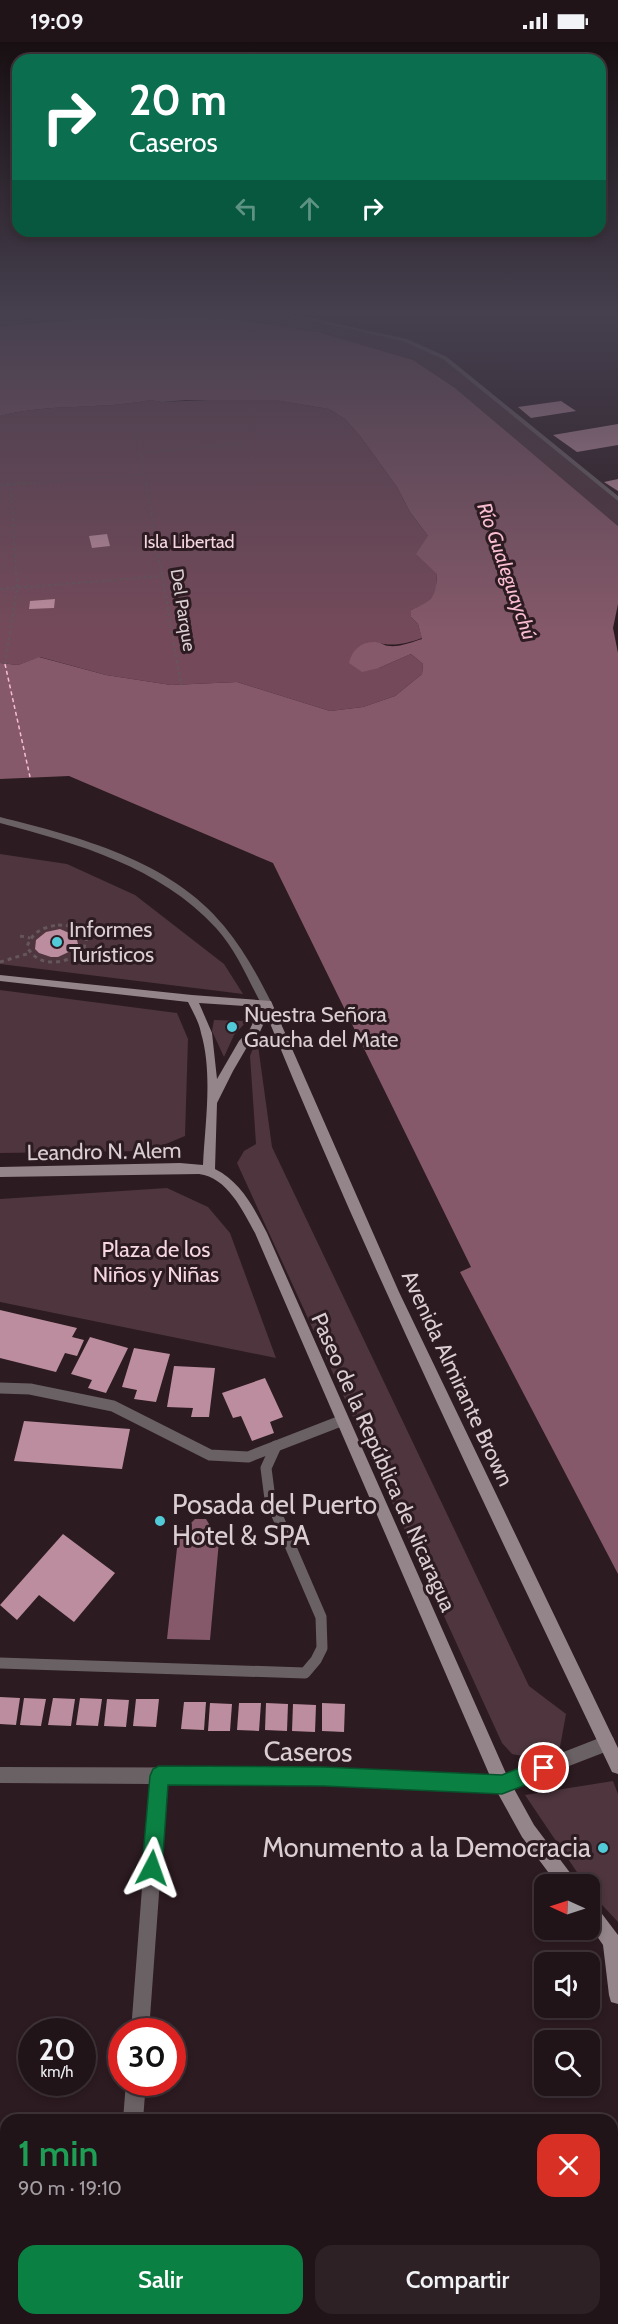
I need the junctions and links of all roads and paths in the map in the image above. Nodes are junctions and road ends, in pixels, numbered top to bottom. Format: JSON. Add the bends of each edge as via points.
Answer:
{"nodes":[{"id":1,"x":518,"y":417,"type":"edge"},
{"id":2,"x":137,"y":434,"type":"dead end"},
{"id":3,"x":244,"y":443,"type":"dead end"},
{"id":4,"x":141,"y":453,"type":"junction"},
{"id":5,"x":145,"y":474,"type":"junction"},
{"id":6,"x":11,"y":484,"type":"junction"},
{"id":7,"x":0,"y":485,"type":"edge"},
{"id":8,"x":618,"y":499,"type":"edge"},
{"id":9,"x":164,"y":576,"type":"junction"},
{"id":10,"x":17,"y":588,"type":"junction"},
{"id":11,"x":0,"y":589,"type":"edge"},
{"id":12,"x":5,"y":664,"type":"dead end"},
{"id":13,"x":182,"y":685,"type":"dead end"},
{"id":14,"x":0,"y":820,"type":"edge"},
{"id":15,"x":72,"y":919,"type":"dead end"},
{"id":16,"x":68,"y":925,"type":"junction"},
{"id":17,"x":20,"y":936,"type":"dead end"},
{"id":18,"x":30,"y":938,"type":"junction"},
{"id":19,"x":85,"y":949,"type":"junction"},
{"id":20,"x":97,"y":951,"type":"dead end"},
{"id":21,"x":30,"y":953,"type":"junction"},
{"id":22,"x":0,"y":962,"type":"edge"},
{"id":23,"x":0,"y":978,"type":"edge"},
{"id":24,"x":192,"y":999,"type":"junction"},
{"id":25,"x":267,"y":1004,"type":"junction"},
{"id":26,"x":211,"y":1105,"type":"junction"},
{"id":27,"x":209,"y":1171,"type":"junction"},
{"id":28,"x":0,"y":1172,"type":"edge"},
{"id":29,"x":0,"y":1388,"type":"edge"},
{"id":30,"x":343,"y":1420,"type":"junction"},
{"id":31,"x":276,"y":1446,"type":"junction"},
{"id":32,"x":0,"y":1663,"type":"edge"},
{"id":33,"x":607,"y":1743,"type":"junction"},
{"id":34,"x":618,"y":1766,"type":"edge"},
{"id":35,"x":0,"y":1775,"type":"edge"},
{"id":36,"x":159,"y":1776,"type":"junction"},
{"id":37,"x":502,"y":1784,"type":"junction"},
{"id":38,"x":560,"y":1874,"type":"edge"},
{"id":39,"x":600,"y":1926,"type":"edge"},
{"id":40,"x":615,"y":1946,"type":"edge"},
{"id":41,"x":618,"y":1995,"type":"edge"},
{"id":42,"x":141,"y":2018,"type":"edge"},
{"id":43,"x":135,"y":2096,"type":"edge"},
{"id":44,"x":133,"y":2114,"type":"edge"}],
"edges":[{"from":1,"to":8,"type":"street"},
{"from":2,"to":4,"type":"path","name":"Del Parque"},
{"from":3,"to":4,"type":"path"},
{"from":4,"to":5,"type":"path","name":"Del Parque"},
{"from":5,"to":6,"type":"path"},
{"from":5,"to":9,"type":"path","name":"Del Parque"},
{"from":6,"to":7,"type":"path"},
{"from":6,"to":10,"type":"path"},
{"from":9,"to":10,"type":"path"},
{"from":9,"to":13,"type":"path","name":"Del Parque"},
{"from":10,"to":11,"type":"path"},
{"from":10,"to":12,"type":"path"},
{"from":14,"to":25,"type":"street","via":[[106,852],[158,875],[188,894],[216,920],[240,952]]},
{"from":15,"to":16,"type":"path"},
{"from":16,"to":18,"type":"path","via":[[48,926]]},
{"from":16,"to":19,"type":"path","via":[[83,932],[87,938]]},
{"from":17,"to":18,"type":"path"},
{"from":18,"to":21,"type":"path"},
{"from":19,"to":20,"type":"path"},
{"from":19,"to":21,"type":"path","via":[[59,963],[41,961]]},
{"from":21,"to":22,"type":"path"},
{"from":23,"to":24,"type":"main road"},
{"from":24,"to":25,"type":"main road"},
{"from":24,"to":26,"type":"main road","via":[[209,1048]]},
{"from":25,"to":26,"type":"main road"},
{"from":25,"to":33,"type":"main road","name":"Avenida Almirante Brown","via":[[379,1263]]},
{"from":26,"to":27,"type":"main road"},
{"from":27,"to":28,"type":"main road","name":"Leandro N. Alem","via":[[180,1168]]},
{"from":27,"to":30,"type":"main road","name":"Paseo de la República de Nicaragua","via":[[226,1182],[244,1203],[261,1233]]},
{"from":29,"to":31,"type":"lane","via":[[30,1389],[113,1407],[210,1455],[248,1457]]},
{"from":30,"to":31,"type":"lane"},
{"from":30,"to":37,"type":"main road","name":"Paseo de la República de Nicaragua"},
{"from":31,"to":32,"type":"lane","via":[[266,1468],[270,1499],[321,1617],[319,1660],[305,1673]]},
{"from":33,"to":34,"type":"main road","name":"Avenida Almirante Brown"},
{"from":33,"to":37,"type":"street","name":"Caseros"},
{"from":35,"to":36,"type":"street","name":"Caseros"},
{"from":36,"to":37,"type":"street","name":"Caseros","via":[[324,1776]]},
{"from":36,"to":42,"type":"street"},
{"from":37,"to":38,"type":"main road","via":[[528,1831]]},
{"from":39,"to":40,"type":"main road"},
{"from":40,"to":41,"type":"main road"},
{"from":43,"to":44,"type":"street"}]}
